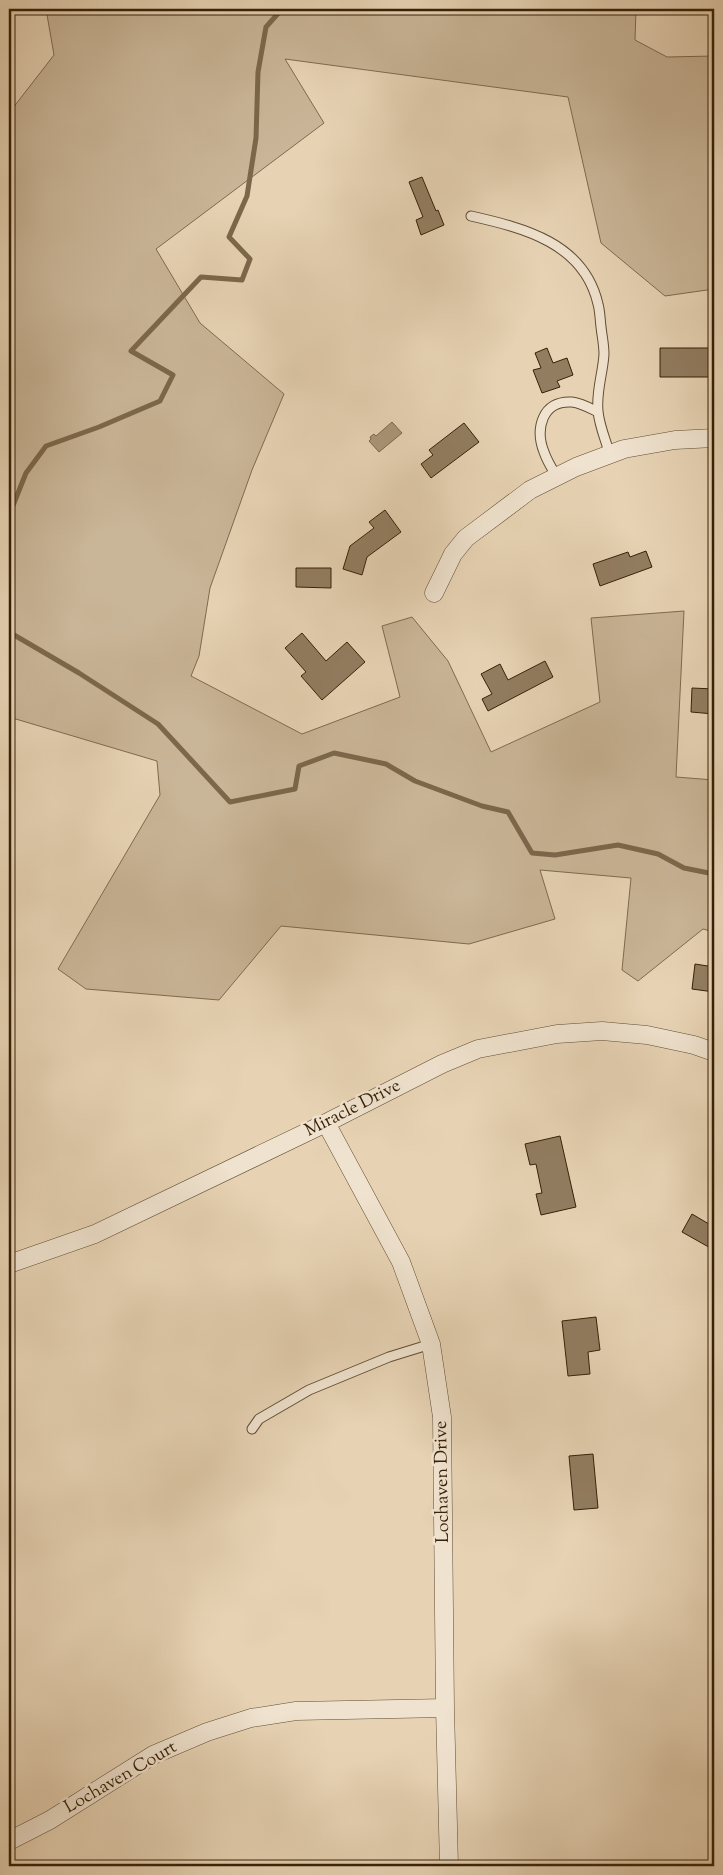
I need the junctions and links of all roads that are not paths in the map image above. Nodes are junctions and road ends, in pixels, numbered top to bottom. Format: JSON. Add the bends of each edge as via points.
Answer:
{"nodes":[{"id":1,"x":471,"y":216,"type":"dead end"},
{"id":2,"x":598,"y":412,"type":"junction"},
{"id":3,"x":714,"y":438,"type":"edge"},
{"id":4,"x":610,"y":455,"type":"junction"},
{"id":5,"x":557,"y":477,"type":"junction"},
{"id":6,"x":434,"y":593,"type":"dead end"},
{"id":7,"x":714,"y":1052,"type":"edge"},
{"id":8,"x":326,"y":1123,"type":"junction"},
{"id":9,"x":9,"y":1264,"type":"edge"},
{"id":10,"x":431,"y":1344,"type":"junction"},
{"id":11,"x":252,"y":1430,"type":"dead end"},
{"id":12,"x":445,"y":1708,"type":"junction"},
{"id":13,"x":9,"y":1841,"type":"edge"},
{"id":14,"x":449,"y":1866,"type":"edge"}],
"edges":[{"from":1,"to":2,"type":"lane","via":[[535,233],[576,262],[590,282],[598,304],[604,354]]},
{"from":2,"to":4,"type":"lane"},
{"from":2,"to":5,"type":"lane","via":[[572,402],[552,406],[546,412],[540,434],[544,452]]},
{"from":3,"to":4,"type":"street","via":[[675,440]]},
{"from":4,"to":5,"type":"street"},
{"from":5,"to":6,"type":"street","via":[[530,490],[466,538],[453,554]]},
{"from":7,"to":8,"type":"street","name":"Miracle Drive","via":[[647,1035],[602,1031],[557,1034],[478,1049]]},
{"from":8,"to":9,"type":"street","name":"Miracle Drive","via":[[95,1234]]},
{"from":8,"to":10,"type":"street","name":"Lochaven Drive","via":[[401,1262]]},
{"from":10,"to":11,"type":"lane","via":[[389,1357],[309,1390],[259,1419]]},
{"from":10,"to":12,"type":"street","name":"Lochaven Drive","via":[[442,1418]]},
{"from":12,"to":13,"type":"street","name":"Lochaven Court","via":[[296,1711],[251,1718],[153,1755],[50,1820]]},
{"from":12,"to":14,"type":"street","name":"Lochaven Drive"}]}
